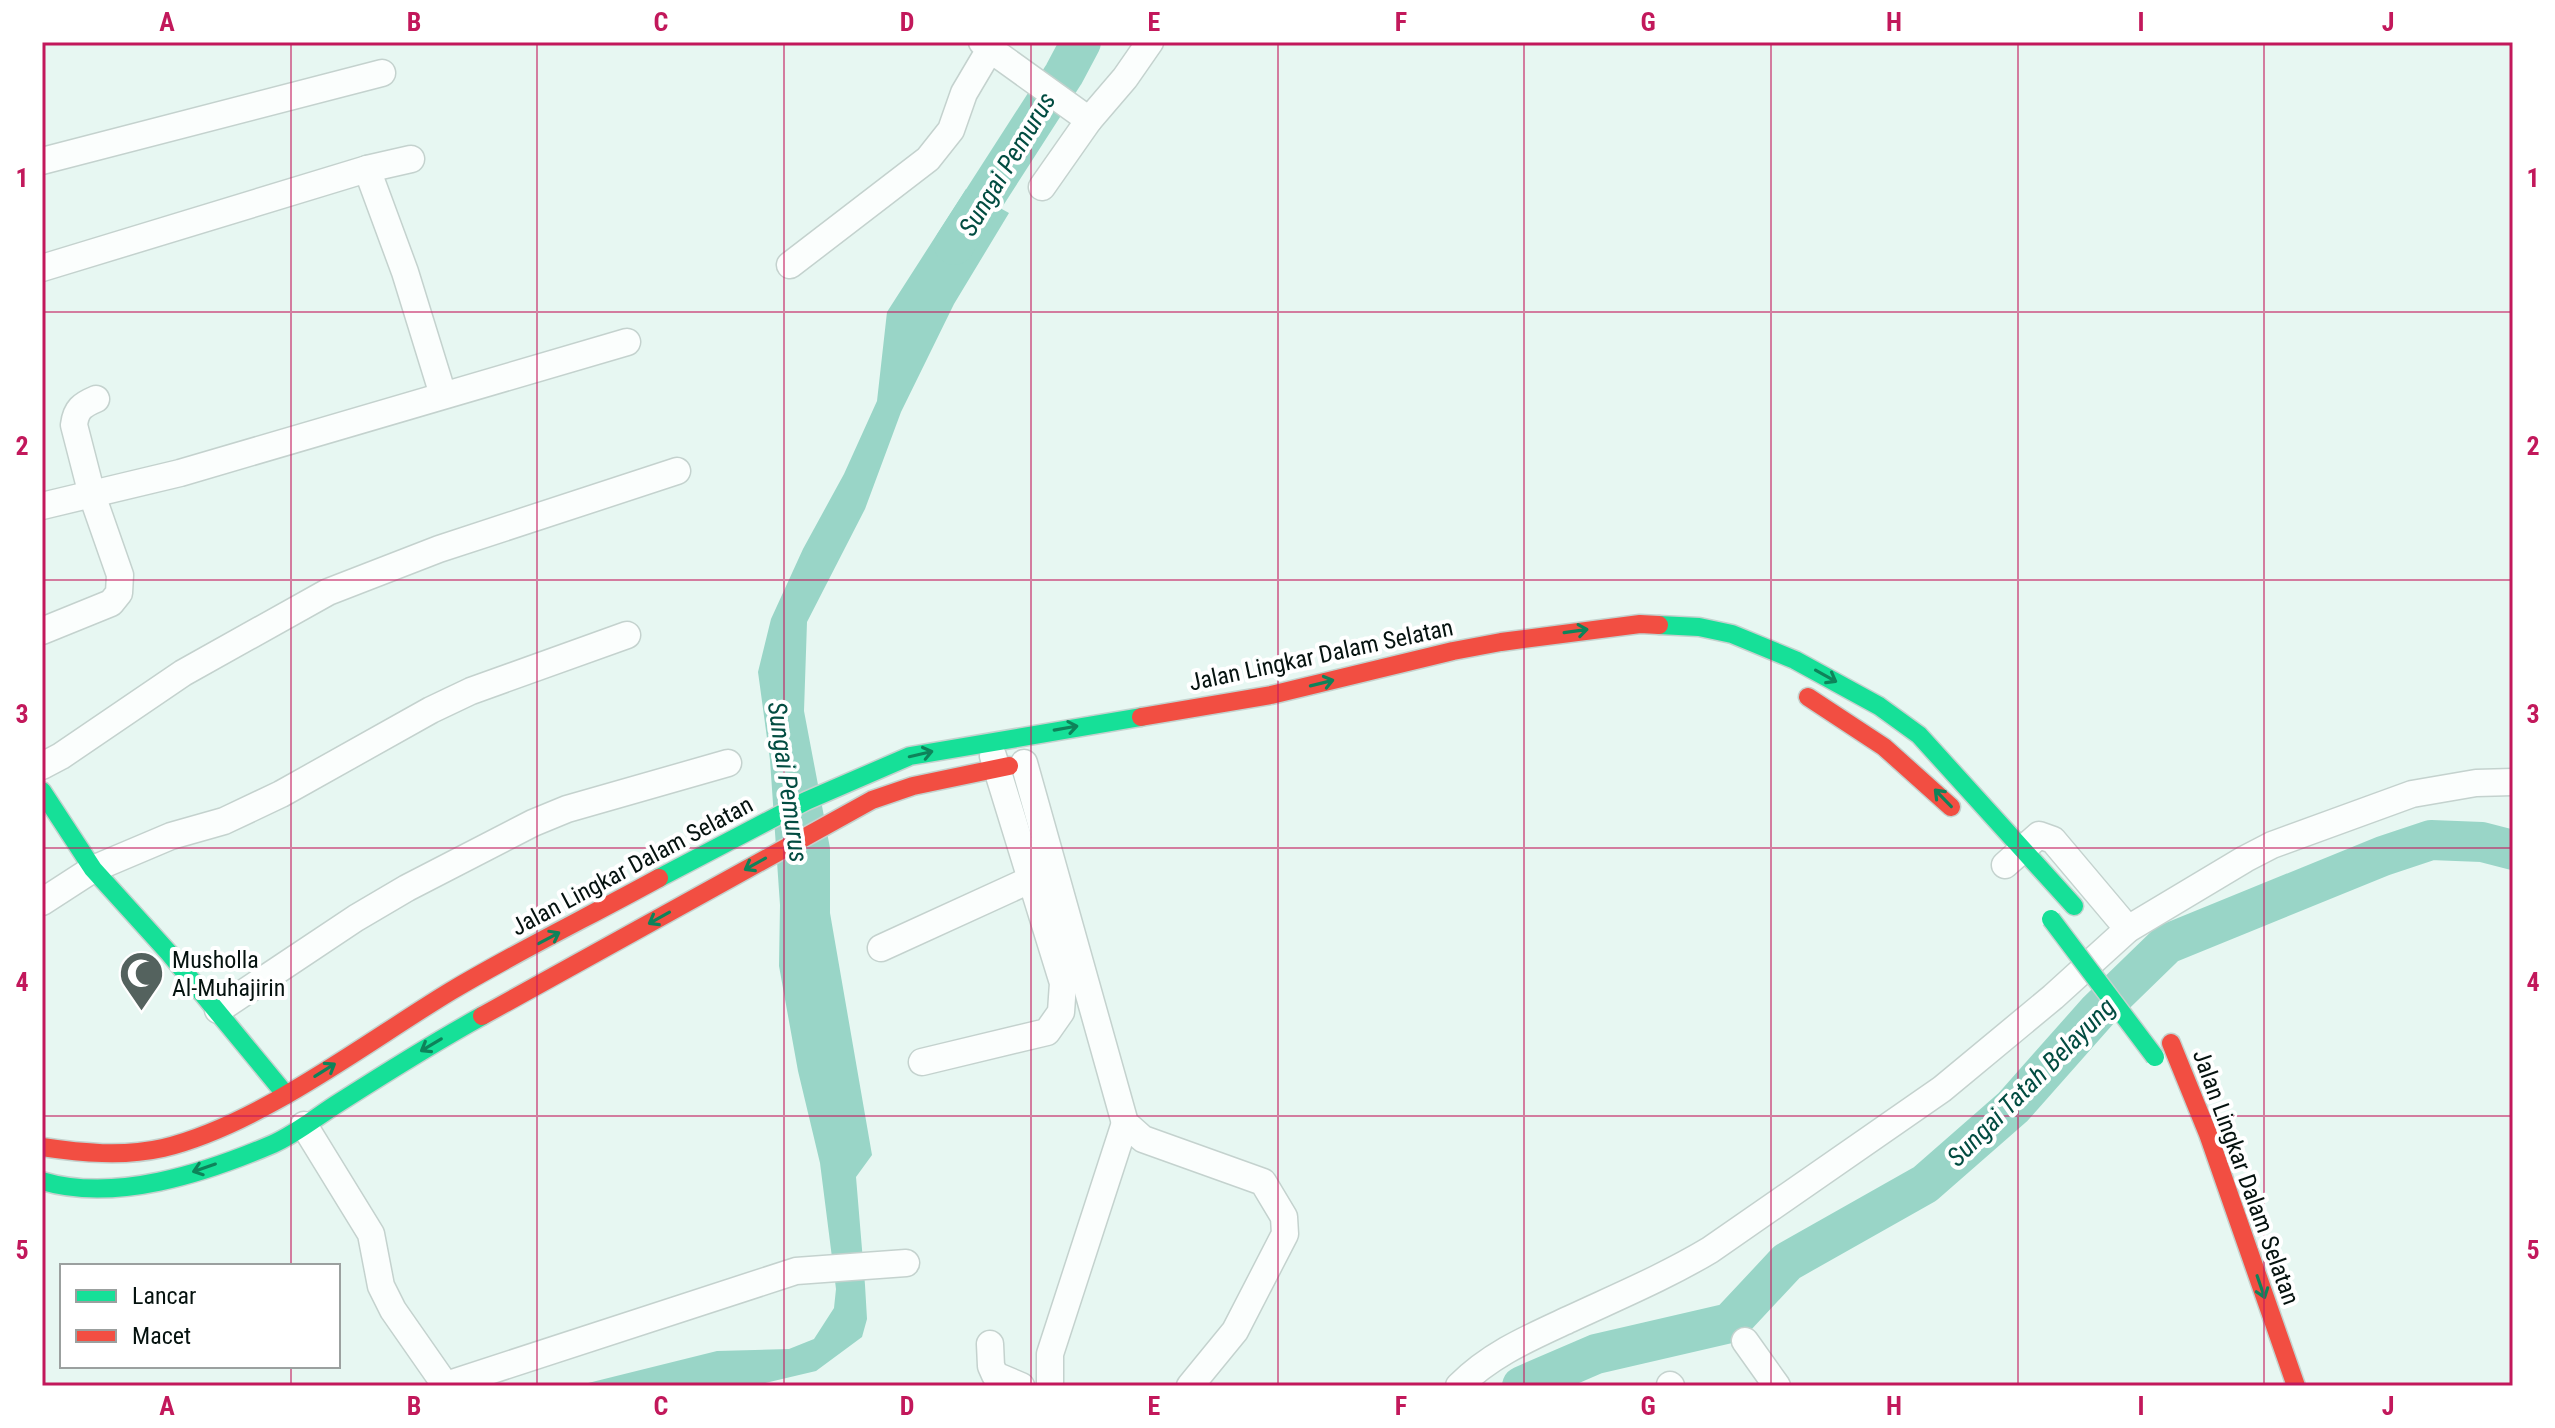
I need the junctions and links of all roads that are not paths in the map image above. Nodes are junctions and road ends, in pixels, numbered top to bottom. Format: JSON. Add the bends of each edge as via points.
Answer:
{"nodes":[{"id":1,"x":1150,"y":42,"type":"edge"},
{"id":2,"x":989,"y":44,"type":"edge"},
{"id":3,"x":382,"y":73,"type":"dead end"},
{"id":4,"x":1081,"y":114,"type":"junction"},
{"id":5,"x":411,"y":159,"type":"dead end"},
{"id":6,"x":42,"y":161,"type":"edge"},
{"id":7,"x":367,"y":169,"type":"junction"},
{"id":8,"x":1042,"y":187,"type":"dead end"},
{"id":9,"x":790,"y":265,"type":"dead end"},
{"id":10,"x":42,"y":268,"type":"edge"},
{"id":11,"x":627,"y":342,"type":"dead end"},
{"id":12,"x":443,"y":395,"type":"junction"},
{"id":13,"x":96,"y":399,"type":"dead end"},
{"id":14,"x":677,"y":471,"type":"dead end"},
{"id":15,"x":92,"y":495,"type":"junction"},
{"id":16,"x":42,"y":506,"type":"edge"},
{"id":17,"x":42,"y":631,"type":"edge"},
{"id":18,"x":627,"y":635,"type":"dead end"},
{"id":19,"x":1796,"y":689,"type":"dead end"},
{"id":20,"x":1888,"y":712,"type":"junction"},
{"id":21,"x":1870,"y":737,"type":"junction"},
{"id":22,"x":989,"y":743,"type":"junction"},
{"id":23,"x":1032,"y":762,"type":"joint"},
{"id":24,"x":728,"y":763,"type":"dead end"},
{"id":25,"x":42,"y":766,"type":"edge"},
{"id":26,"x":996,"y":769,"type":"junction"},
{"id":27,"x":2513,"y":782,"type":"edge"},
{"id":28,"x":42,"y":791,"type":"edge"},
{"id":29,"x":1964,"y":821,"type":"dead end"},
{"id":30,"x":2008,"y":859,"type":"junction"},
{"id":31,"x":93,"y":869,"type":"junction"},
{"id":32,"x":1032,"y":879,"type":"junction"},
{"id":33,"x":42,"y":902,"type":"edge"},
{"id":34,"x":2046,"y":913,"type":"dead end"},
{"id":35,"x":2128,"y":929,"type":"junction"},
{"id":36,"x":881,"y":948,"type":"dead end"},
{"id":37,"x":2118,"y":968,"type":"dead end"},
{"id":38,"x":469,"y":1002,"type":"junction"},
{"id":39,"x":218,"y":1010,"type":"junction"},
{"id":40,"x":2167,"y":1037,"type":"dead end"},
{"id":41,"x":922,"y":1062,"type":"dead end"},
{"id":42,"x":286,"y":1095,"type":"junction"},
{"id":43,"x":2178,"y":1109,"type":"dead end"},
{"id":44,"x":1125,"y":1123,"type":"junction"},
{"id":45,"x":304,"y":1125,"type":"junction"},
{"id":46,"x":42,"y":1147,"type":"edge"},
{"id":47,"x":42,"y":1181,"type":"edge"},
{"id":48,"x":906,"y":1263,"type":"dead end"},
{"id":49,"x":1745,"y":1341,"type":"dead end"},
{"id":50,"x":990,"y":1344,"type":"dead end"},
{"id":51,"x":446,"y":1386,"type":"edge"},
{"id":52,"x":1021,"y":1386,"type":"edge"},
{"id":53,"x":1050,"y":1386,"type":"edge"},
{"id":54,"x":1190,"y":1386,"type":"edge"},
{"id":55,"x":1459,"y":1386,"type":"edge"},
{"id":56,"x":1777,"y":1386,"type":"edge"},
{"id":57,"x":2296,"y":1386,"type":"edge"}],
"edges":[{"from":1,"to":4,"type":"street","via":[[1125,78]]},
{"from":2,"to":4,"type":"street"},
{"from":2,"to":9,"type":"street","via":[[951,130],[928,159]]},
{"from":3,"to":6,"type":"street"},
{"from":4,"to":8,"type":"street"},
{"from":5,"to":7,"type":"street"},
{"from":7,"to":10,"type":"street"},
{"from":7,"to":12,"type":"street"},
{"from":11,"to":12,"type":"street"},
{"from":12,"to":15,"type":"street"},
{"from":13,"to":15,"type":"street","via":[[82,405],[74,425]]},
{"from":14,"to":25,"type":"street","via":[[439,549],[328,592],[183,673]]},
{"from":15,"to":16,"type":"street"},
{"from":15,"to":17,"type":"street","via":[[120,575],[119,593],[111,603]]},
{"from":18,"to":31,"type":"street","via":[[471,691],[224,821],[171,836]]},
{"from":19,"to":21,"type":"main road"},
{"from":20,"to":21,"type":"main road"},
{"from":22,"to":20,"type":"main road","name":"Jalan Lingkar Dalam Selatan","one_way":true,"via":[[1271,695],[1453,651],[1640,624],[1732,634],[1795,660]]},
{"from":20,"to":30,"type":"main road","name":"Jalan Lingkar Dalam Selatan","via":[[1919,735]]},
{"from":29,"to":21,"type":"main road","one_way":true,"via":[[1926,781]]},
{"from":22,"to":26,"type":"street"},
{"from":38,"to":22,"type":"main road","name":"Jalan Lingkar Dalam Selatan","one_way":true,"via":[[713,849],[856,776],[910,756]]},
{"from":23,"to":26,"type":"main road","name":"Jalan Lingkar Dalam Selatan"},
{"from":23,"to":44,"type":"street"},
{"from":24,"to":39,"type":"street","via":[[533,823],[369,911]]},
{"from":26,"to":32,"type":"street"},
{"from":26,"to":38,"type":"main road","name":"Jalan Lingkar Dalam Selatan","one_way":true,"via":[[872,800],[727,880]]},
{"from":27,"to":35,"type":"street","via":[[2412,794],[2272,845]]},
{"from":28,"to":31,"type":"main road"},
{"from":30,"to":35,"type":"street","via":[[2039,835],[2053,840]]},
{"from":30,"to":37,"type":"main road","name":"Jalan Lingkar Dalam Selatan","via":[[2083,918]]},
{"from":31,"to":33,"type":"street"},
{"from":31,"to":39,"type":"main road"},
{"from":32,"to":36,"type":"street"},
{"from":32,"to":41,"type":"street","via":[[1063,983],[1064,1000],[1055,1023],[1047,1032]]},
{"from":34,"to":43,"type":"main road","name":"Jalan Lingkar Dalam Selatan","bridge":true,"via":[[2155,1057]]},
{"from":35,"to":55,"type":"street","via":[[1942,1089],[1710,1250],[1522,1341],[1480,1365]]},
{"from":42,"to":38,"type":"main road","name":"Jalan Lingkar Dalam Selatan","one_way":true},
{"from":38,"to":45,"type":"main road","name":"Jalan Lingkar Dalam Selatan","one_way":true,"via":[[430,1045]]},
{"from":39,"to":42,"type":"main road"},
{"from":40,"to":57,"type":"main road","name":"Jalan Lingkar Dalam Selatan","one_way":true,"via":[[2208,1134]]},
{"from":42,"to":46,"type":"main road","name":"Jalan Lingkar Dalam Selatan","via":[[178,1143],[128,1152],[72,1153]]},
{"from":44,"to":53,"type":"street","via":[[1100,1165],[1050,1354]]},
{"from":44,"to":54,"type":"street","via":[[1143,1139],[1263,1182],[1284,1217],[1285,1234],[1235,1331]]},
{"from":45,"to":47,"type":"main road","name":"Jalan Lingkar Dalam Selatan","one_way":true,"via":[[275,1143],[165,1182],[65,1188]]},
{"from":45,"to":51,"type":"street","via":[[371,1234],[381,1286],[393,1310]]},
{"from":48,"to":51,"type":"street","via":[[796,1271]]},
{"from":49,"to":56,"type":"street"},
{"from":50,"to":52,"type":"street","via":[[995,1375]]}]}
